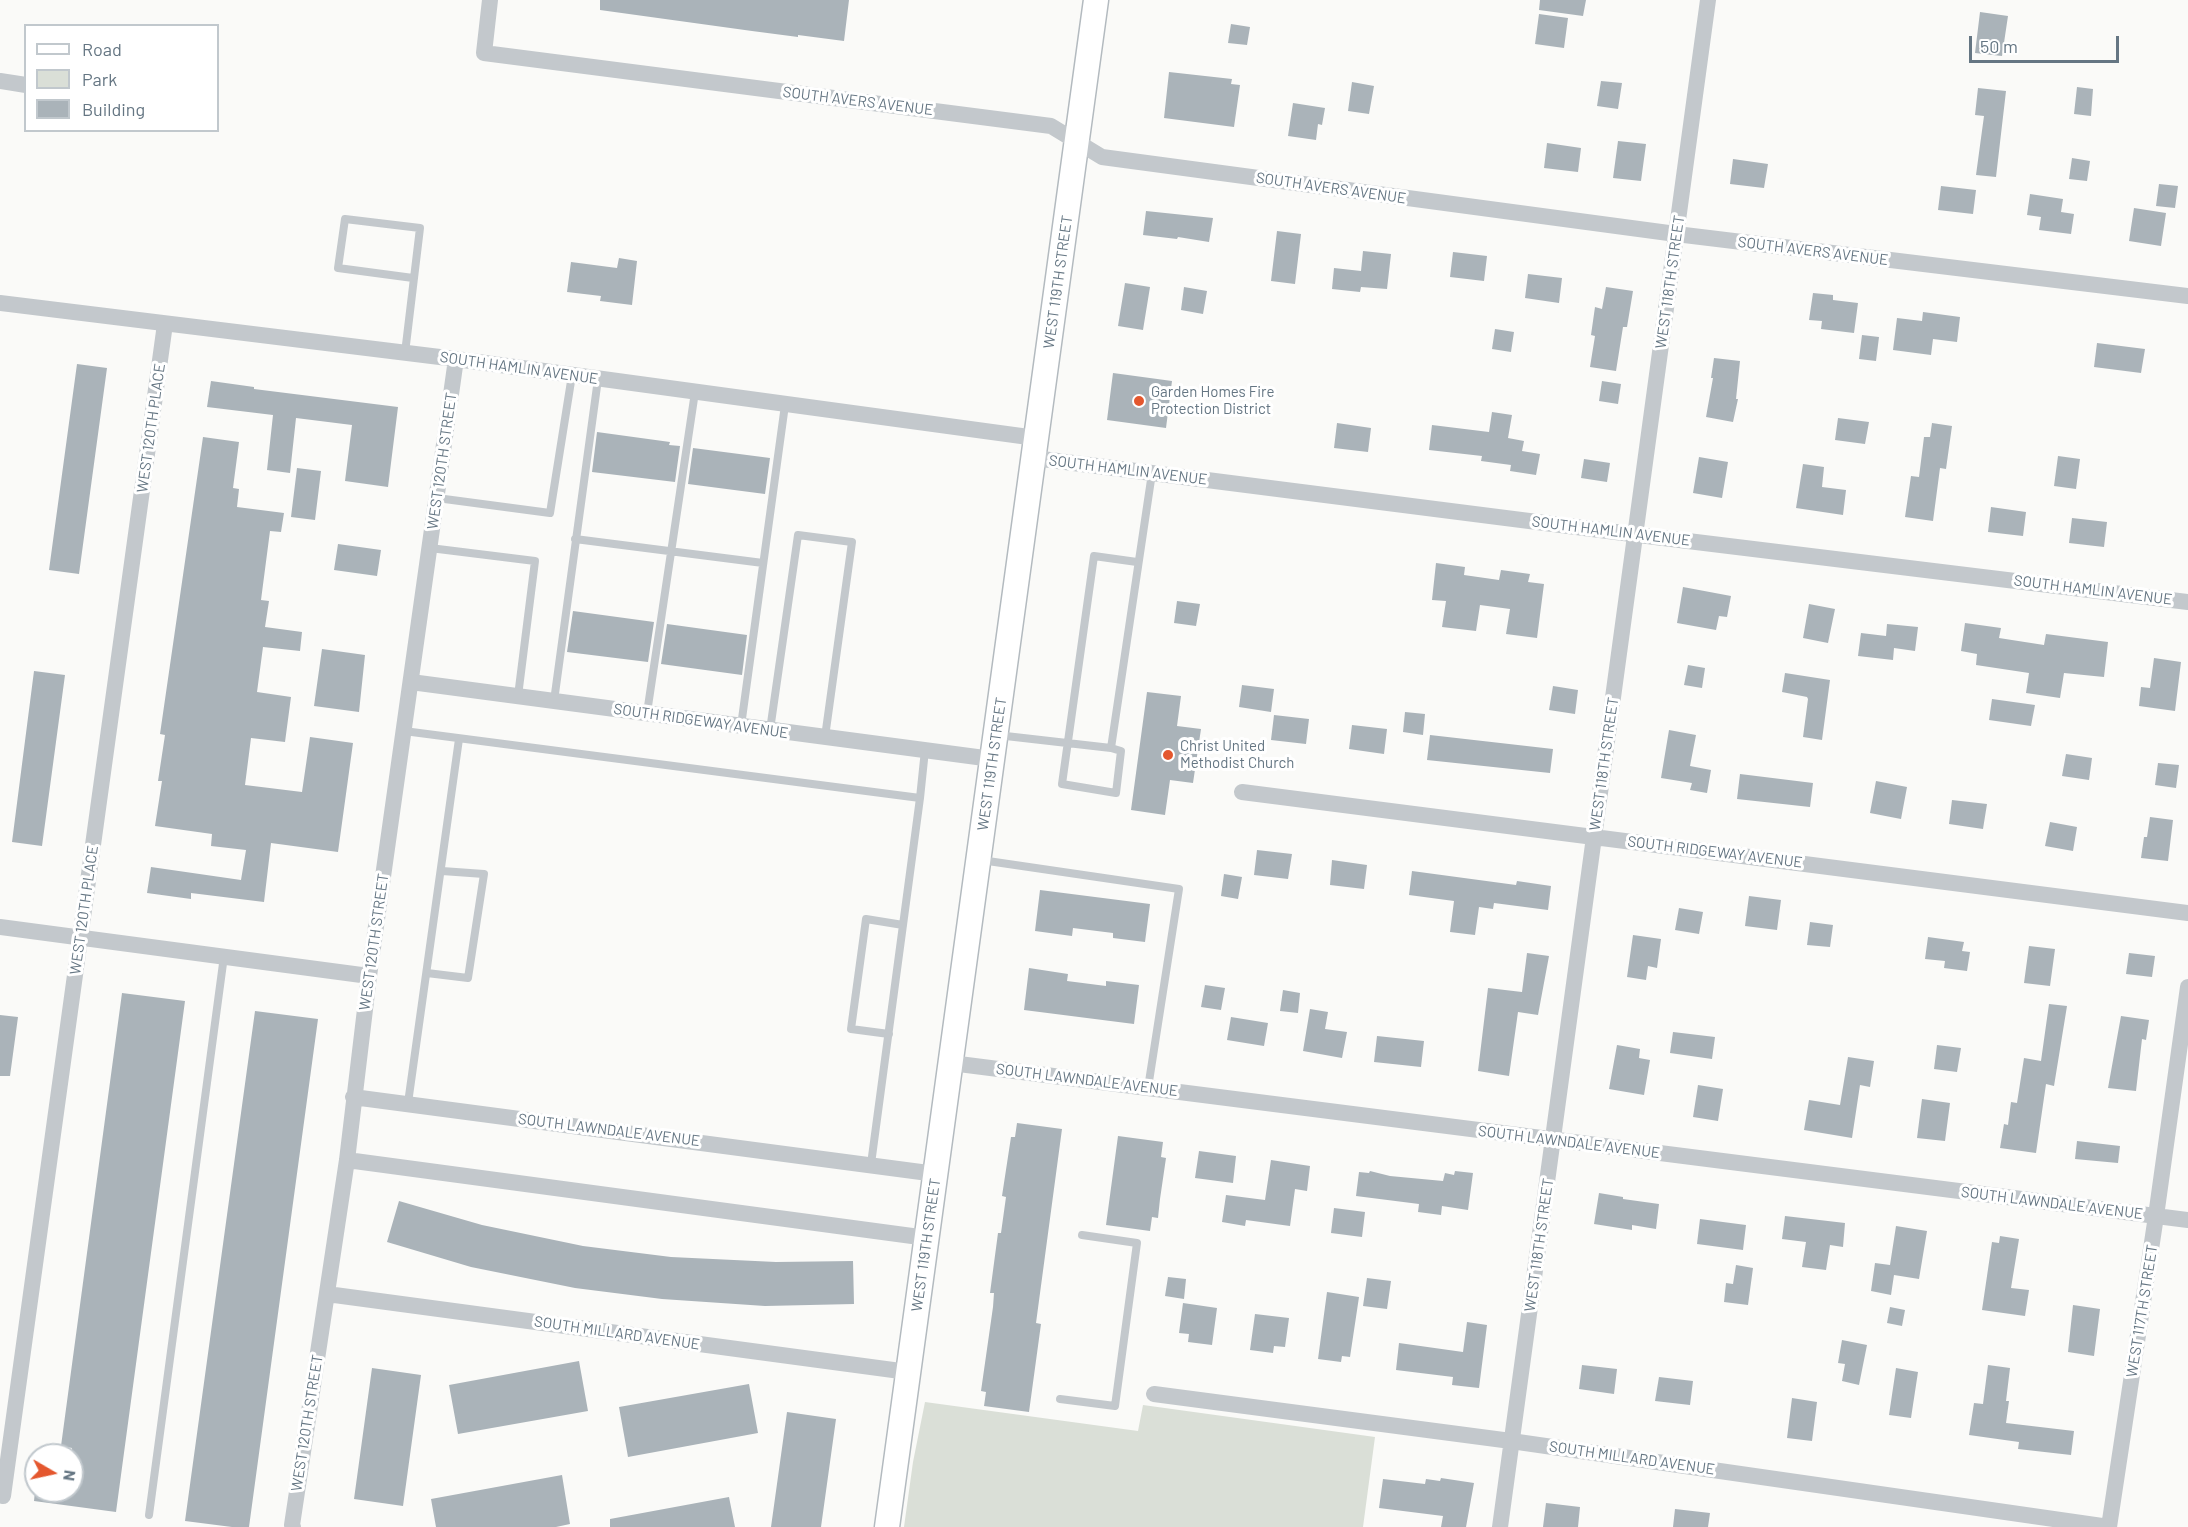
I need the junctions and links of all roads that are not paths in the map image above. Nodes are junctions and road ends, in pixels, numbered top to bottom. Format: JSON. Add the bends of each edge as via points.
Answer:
{"nodes":[{"id":1,"x":490,"y":0,"type":"edge"},
{"id":2,"x":1096,"y":0,"type":"edge"},
{"id":3,"x":1708,"y":0,"type":"edge"},
{"id":4,"x":0,"y":81,"type":"edge"},
{"id":5,"x":24,"y":85,"type":"edge"},
{"id":6,"x":1077,"y":142,"type":"junction"},
{"id":7,"x":1676,"y":234,"type":"junction"},
{"id":8,"x":413,"y":278,"type":"junction"},
{"id":9,"x":2188,"y":296,"type":"edge"},
{"id":10,"x":0,"y":303,"type":"edge"},
{"id":11,"x":165,"y":324,"type":"junction"},
{"id":12,"x":405,"y":353,"type":"junction"},
{"id":13,"x":456,"y":359,"type":"junction"},
{"id":14,"x":572,"y":375,"type":"junction"},
{"id":15,"x":598,"y":379,"type":"junction"},
{"id":16,"x":695,"y":392,"type":"junction"},
{"id":17,"x":785,"y":405,"type":"junction"},
{"id":18,"x":1035,"y":448,"type":"junction"},
{"id":19,"x":1152,"y":473,"type":"junction"},
{"id":20,"x":437,"y":498,"type":"junction"},
{"id":21,"x":1636,"y":534,"type":"junction"},
{"id":22,"x":576,"y":538,"type":"junction"},
{"id":23,"x":430,"y":548,"type":"junction"},
{"id":24,"x":672,"y":550,"type":"junction"},
{"id":25,"x":764,"y":562,"type":"junction"},
{"id":26,"x":1137,"y":562,"type":"junction"},
{"id":27,"x":2188,"y":602,"type":"edge"},
{"id":28,"x":411,"y":682,"type":"junction"},
{"id":29,"x":518,"y":696,"type":"junction"},
{"id":30,"x":554,"y":701,"type":"junction"},
{"id":31,"x":647,"y":713,"type":"junction"},
{"id":32,"x":741,"y":726,"type":"junction"},
{"id":33,"x":770,"y":730,"type":"junction"},
{"id":34,"x":404,"y":731,"type":"junction"},
{"id":35,"x":996,"y":735,"type":"junction"},
{"id":36,"x":825,"y":737,"type":"junction"},
{"id":37,"x":459,"y":739,"type":"junction"},
{"id":38,"x":1069,"y":743,"type":"junction"},
{"id":39,"x":1111,"y":748,"type":"junction"},
{"id":40,"x":926,"y":750,"type":"junction"},
{"id":41,"x":992,"y":759,"type":"junction"},
{"id":42,"x":1242,"y":792,"type":"dead end"},
{"id":43,"x":920,"y":798,"type":"junction"},
{"id":44,"x":1594,"y":836,"type":"junction"},
{"id":45,"x":979,"y":859,"type":"junction"},
{"id":46,"x":442,"y":871,"type":"junction"},
{"id":47,"x":2188,"y":913,"type":"edge"},
{"id":48,"x":903,"y":925,"type":"junction"},
{"id":49,"x":0,"y":927,"type":"edge"},
{"id":50,"x":80,"y":937,"type":"junction"},
{"id":51,"x":224,"y":956,"type":"junction"},
{"id":52,"x":427,"y":973,"type":"junction"},
{"id":53,"x":369,"y":976,"type":"junction"},
{"id":54,"x":2188,"y":987,"type":"edge"},
{"id":55,"x":889,"y":1034,"type":"junction"},
{"id":56,"x":951,"y":1063,"type":"junction"},
{"id":57,"x":1148,"y":1088,"type":"junction"},
{"id":58,"x":353,"y":1097,"type":"junction"},
{"id":59,"x":408,"y":1103,"type":"junction"},
{"id":60,"x":1554,"y":1140,"type":"junction"},
{"id":61,"x":347,"y":1160,"type":"junction"},
{"id":62,"x":871,"y":1164,"type":"junction"},
{"id":63,"x":936,"y":1174,"type":"junction"},
{"id":64,"x":2156,"y":1216,"type":"junction"},
{"id":65,"x":2188,"y":1220,"type":"edge"},
{"id":66,"x":1082,"y":1235,"type":"dead end"},
{"id":67,"x":927,"y":1238,"type":"junction"},
{"id":68,"x":327,"y":1294,"type":"junction"},
{"id":69,"x":908,"y":1372,"type":"junction"},
{"id":70,"x":1154,"y":1394,"type":"dead end"},
{"id":71,"x":1060,"y":1399,"type":"dead end"},
{"id":72,"x":1511,"y":1441,"type":"junction"},
{"id":73,"x":3,"y":1496,"type":"dead end"},
{"id":74,"x":149,"y":1515,"type":"dead end"},
{"id":75,"x":292,"y":1526,"type":"edge"},
{"id":76,"x":887,"y":1527,"type":"edge"},
{"id":77,"x":1500,"y":1527,"type":"edge"},
{"id":78,"x":2109,"y":1527,"type":"edge"}],
"edges":[{"from":1,"to":6,"type":"street","name":"SOUTH AVERS AVENUE","via":[[484,53],[1051,126]]},
{"from":2,"to":6,"type":"street","name":"WEST 119TH STREET"},
{"from":3,"to":7,"type":"street","name":"WEST 118TH STREET"},
{"from":4,"to":5,"type":"street"},
{"from":6,"to":7,"type":"street","name":"SOUTH AVERS AVENUE","via":[[1102,158]]},
{"from":6,"to":18,"type":"street","name":"WEST 119TH STREET"},
{"from":7,"to":9,"type":"street","name":"SOUTH AVERS AVENUE"},
{"from":7,"to":21,"type":"street","name":"WEST 118TH STREET"},
{"from":8,"to":8,"type":"lane","via":[[420,228],[345,219],[338,268]]},
{"from":8,"to":12,"type":"lane"},
{"from":10,"to":11,"type":"street","name":"SOUTH HAMLIN AVENUE"},
{"from":11,"to":12,"type":"street","name":"SOUTH HAMLIN AVENUE"},
{"from":11,"to":50,"type":"street","name":"WEST 120TH PLACE"},
{"from":12,"to":13,"type":"street","name":"SOUTH HAMLIN AVENUE"},
{"from":13,"to":14,"type":"street","name":"SOUTH HAMLIN AVENUE"},
{"from":13,"to":20,"type":"street","name":"WEST 120TH STREET"},
{"from":14,"to":15,"type":"street","name":"SOUTH HAMLIN AVENUE"},
{"from":14,"to":20,"type":"lane","via":[[550,513]]},
{"from":15,"to":16,"type":"street","name":"SOUTH HAMLIN AVENUE"},
{"from":15,"to":22,"type":"lane"},
{"from":16,"to":17,"type":"street","name":"SOUTH HAMLIN AVENUE"},
{"from":16,"to":24,"type":"lane"},
{"from":17,"to":18,"type":"street","name":"SOUTH HAMLIN AVENUE"},
{"from":17,"to":25,"type":"lane"},
{"from":18,"to":19,"type":"street","name":"SOUTH HAMLIN AVENUE"},
{"from":18,"to":35,"type":"street","name":"WEST 119TH STREET"},
{"from":19,"to":21,"type":"street","name":"SOUTH HAMLIN AVENUE"},
{"from":19,"to":26,"type":"lane"},
{"from":20,"to":23,"type":"street","name":"WEST 120TH STREET"},
{"from":21,"to":27,"type":"street","name":"SOUTH HAMLIN AVENUE"},
{"from":21,"to":44,"type":"street","name":"WEST 118TH STREET"},
{"from":22,"to":24,"type":"lane"},
{"from":22,"to":30,"type":"lane"},
{"from":23,"to":28,"type":"street","name":"WEST 120TH STREET"},
{"from":23,"to":29,"type":"lane","via":[[535,561]]},
{"from":24,"to":25,"type":"lane"},
{"from":24,"to":31,"type":"lane"},
{"from":25,"to":32,"type":"lane"},
{"from":26,"to":38,"type":"lane","via":[[1094,556]]},
{"from":26,"to":39,"type":"lane"},
{"from":28,"to":29,"type":"street","name":"SOUTH RIDGEWAY AVENUE"},
{"from":28,"to":34,"type":"street","name":"WEST 120TH STREET"},
{"from":29,"to":30,"type":"street","name":"SOUTH RIDGEWAY AVENUE"},
{"from":30,"to":31,"type":"street","name":"SOUTH RIDGEWAY AVENUE"},
{"from":31,"to":32,"type":"street","name":"SOUTH RIDGEWAY AVENUE"},
{"from":32,"to":33,"type":"street","name":"SOUTH RIDGEWAY AVENUE"},
{"from":33,"to":36,"type":"street","name":"SOUTH RIDGEWAY AVENUE"},
{"from":33,"to":36,"type":"lane","via":[[798,535],[852,542]]},
{"from":34,"to":37,"type":"lane"},
{"from":34,"to":53,"type":"street","name":"WEST 120TH STREET"},
{"from":35,"to":38,"type":"lane"},
{"from":35,"to":41,"type":"street","name":"WEST 119TH STREET"},
{"from":36,"to":40,"type":"street","name":"SOUTH RIDGEWAY AVENUE"},
{"from":37,"to":43,"type":"lane"},
{"from":37,"to":46,"type":"lane"},
{"from":38,"to":39,"type":"lane"},
{"from":38,"to":39,"type":"lane","via":[[1062,784],[1116,793],[1121,751]]},
{"from":40,"to":41,"type":"street","name":"SOUTH RIDGEWAY AVENUE"},
{"from":40,"to":43,"type":"lane"},
{"from":41,"to":45,"type":"street","name":"WEST 119TH STREET"},
{"from":42,"to":44,"type":"street","name":"SOUTH RIDGEWAY AVENUE"},
{"from":43,"to":48,"type":"lane"},
{"from":44,"to":47,"type":"street","name":"SOUTH RIDGEWAY AVENUE"},
{"from":44,"to":60,"type":"street","name":"WEST 118TH STREET"},
{"from":45,"to":56,"type":"street","name":"WEST 119TH STREET"},
{"from":45,"to":57,"type":"lane","via":[[1179,889]]},
{"from":46,"to":52,"type":"lane"},
{"from":46,"to":52,"type":"lane","via":[[484,874],[468,978]]},
{"from":48,"to":55,"type":"lane"},
{"from":48,"to":55,"type":"lane","via":[[866,920],[851,1029]]},
{"from":49,"to":50,"type":"street"},
{"from":50,"to":51,"type":"street"},
{"from":50,"to":73,"type":"street","name":"WEST 120TH PLACE"},
{"from":51,"to":53,"type":"street"},
{"from":51,"to":74,"type":"lane"},
{"from":52,"to":59,"type":"lane"},
{"from":53,"to":58,"type":"street","name":"WEST 120TH STREET"},
{"from":54,"to":64,"type":"street","name":"WEST 117TH STREET"},
{"from":55,"to":62,"type":"lane"},
{"from":56,"to":57,"type":"street","name":"SOUTH LAWNDALE AVENUE"},
{"from":56,"to":63,"type":"street","name":"WEST 119TH STREET"},
{"from":57,"to":60,"type":"street","name":"SOUTH LAWNDALE AVENUE"},
{"from":58,"to":59,"type":"street","name":"SOUTH LAWNDALE AVENUE"},
{"from":58,"to":61,"type":"street","name":"WEST 120TH STREET"},
{"from":59,"to":62,"type":"street","name":"SOUTH LAWNDALE AVENUE"},
{"from":60,"to":64,"type":"street","name":"SOUTH LAWNDALE AVENUE"},
{"from":60,"to":72,"type":"street","name":"WEST 118TH STREET"},
{"from":61,"to":67,"type":"street"},
{"from":61,"to":68,"type":"street","name":"WEST 120TH STREET"},
{"from":62,"to":63,"type":"street","name":"SOUTH LAWNDALE AVENUE"},
{"from":63,"to":67,"type":"street","name":"WEST 119TH STREET"},
{"from":64,"to":65,"type":"street","name":"SOUTH LAWNDALE AVENUE"},
{"from":64,"to":78,"type":"street","name":"WEST 117TH STREET"},
{"from":66,"to":71,"type":"lane","via":[[1137,1243],[1115,1406]]},
{"from":67,"to":69,"type":"street","name":"WEST 119TH STREET"},
{"from":68,"to":69,"type":"street","name":"SOUTH MILLARD AVENUE"},
{"from":68,"to":75,"type":"street","name":"WEST 120TH STREET"},
{"from":69,"to":76,"type":"street","name":"WEST 119TH STREET"},
{"from":70,"to":72,"type":"street","name":"SOUTH MILLARD AVENUE"},
{"from":72,"to":77,"type":"street","name":"WEST 118TH STREET"},
{"from":72,"to":78,"type":"street","name":"SOUTH MILLARD AVENUE"}]}
